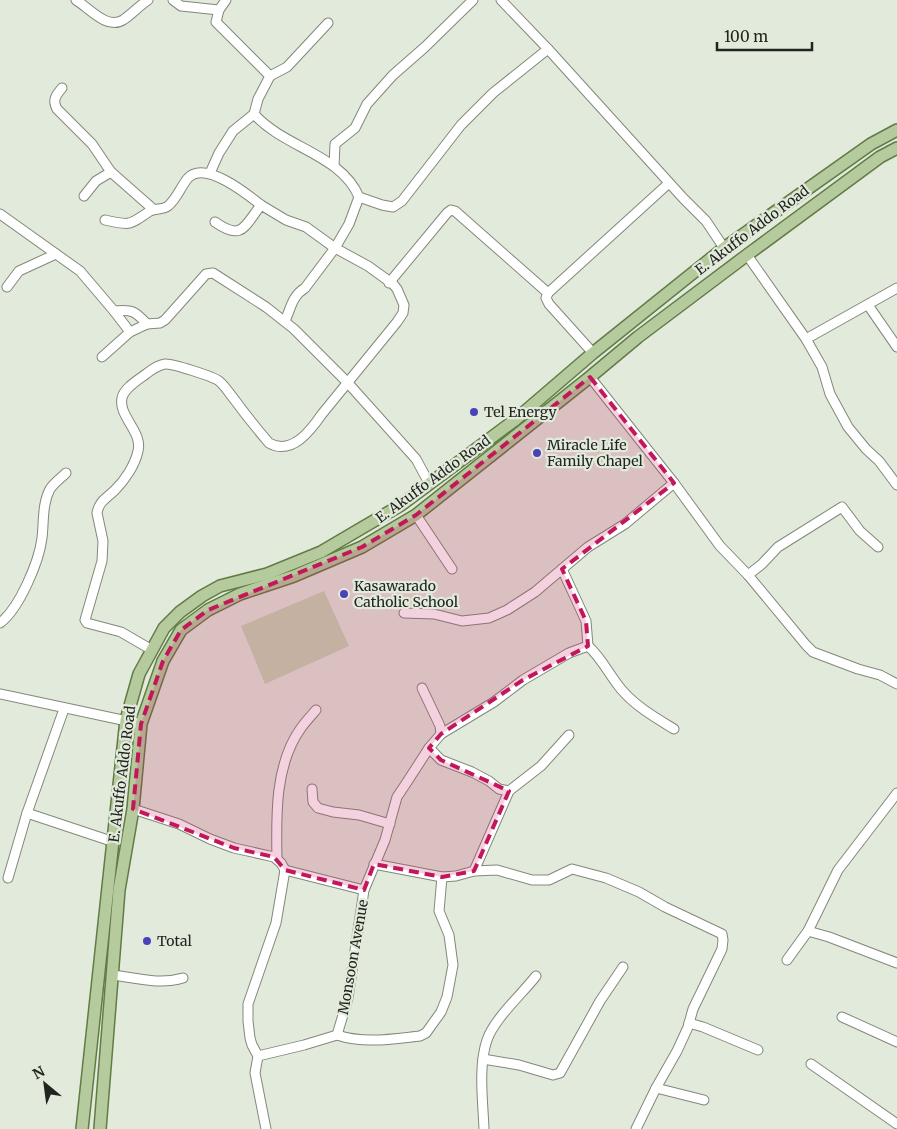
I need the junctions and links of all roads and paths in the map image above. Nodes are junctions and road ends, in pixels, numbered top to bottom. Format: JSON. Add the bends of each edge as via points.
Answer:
{"nodes":[{"id":1,"x":76,"y":0,"type":"edge"},
{"id":2,"x":148,"y":0,"type":"edge"},
{"id":3,"x":173,"y":0,"type":"edge"},
{"id":4,"x":226,"y":0,"type":"edge"},
{"id":5,"x":473,"y":0,"type":"edge"},
{"id":6,"x":501,"y":0,"type":"edge"},
{"id":7,"x":219,"y":10,"type":"junction"},
{"id":8,"x":328,"y":23,"type":"dead end"},
{"id":9,"x":548,"y":49,"type":"junction"},
{"id":10,"x":270,"y":76,"type":"junction"},
{"id":11,"x":62,"y":88,"type":"dead end"},
{"id":12,"x":254,"y":114,"type":"junction"},
{"id":13,"x":897,"y":130,"type":"edge"},
{"id":14,"x":897,"y":148,"type":"edge"},
{"id":15,"x":334,"y":166,"type":"junction"},
{"id":16,"x":111,"y":172,"type":"junction"},
{"id":17,"x":210,"y":173,"type":"junction"},
{"id":18,"x":669,"y":183,"type":"junction"},
{"id":19,"x":84,"y":196,"type":"dead end"},
{"id":20,"x":359,"y":197,"type":"junction"},
{"id":21,"x":262,"y":205,"type":"junction"},
{"id":22,"x":153,"y":210,"type":"junction"},
{"id":23,"x":0,"y":214,"type":"edge"},
{"id":24,"x":105,"y":220,"type":"dead end"},
{"id":25,"x":214,"y":222,"type":"dead end"},
{"id":26,"x":335,"y":248,"type":"junction"},
{"id":27,"x":724,"y":248,"type":"junction"},
{"id":28,"x":56,"y":254,"type":"junction"},
{"id":29,"x":747,"y":255,"type":"junction"},
{"id":30,"x":389,"y":283,"type":"junction"},
{"id":31,"x":7,"y":287,"type":"dead end"},
{"id":32,"x":897,"y":288,"type":"edge"},
{"id":33,"x":548,"y":293,"type":"junction"},
{"id":34,"x":868,"y":305,"type":"junction"},
{"id":35,"x":114,"y":311,"type":"junction"},
{"id":36,"x":285,"y":321,"type":"junction"},
{"id":37,"x":148,"y":324,"type":"junction"},
{"id":38,"x":130,"y":332,"type":"junction"},
{"id":39,"x":806,"y":339,"type":"junction"},
{"id":40,"x":897,"y":347,"type":"edge"},
{"id":41,"x":593,"y":353,"type":"junction"},
{"id":42,"x":102,"y":357,"type":"dead end"},
{"id":43,"x":590,"y":377,"type":"junction"},
{"id":44,"x":347,"y":382,"type":"junction"},
{"id":45,"x":66,"y":472,"type":"dead end"},
{"id":46,"x":429,"y":483,"type":"junction"},
{"id":47,"x":674,"y":483,"type":"junction"},
{"id":48,"x":897,"y":485,"type":"edge"},
{"id":49,"x":416,"y":516,"type":"junction"},
{"id":50,"x":878,"y":547,"type":"dead end"},
{"id":51,"x":452,"y":569,"type":"dead end"},
{"id":52,"x":562,"y":569,"type":"junction"},
{"id":53,"x":748,"y":576,"type":"junction"},
{"id":54,"x":404,"y":613,"type":"dead end"},
{"id":55,"x":0,"y":623,"type":"edge"},
{"id":56,"x":588,"y":646,"type":"junction"},
{"id":57,"x":152,"y":650,"type":"junction"},
{"id":58,"x":897,"y":684,"type":"edge"},
{"id":59,"x":422,"y":688,"type":"dead end"},
{"id":60,"x":0,"y":694,"type":"edge"},
{"id":61,"x":64,"y":709,"type":"junction"},
{"id":62,"x":316,"y":710,"type":"dead end"},
{"id":63,"x":126,"y":720,"type":"junction"},
{"id":64,"x":141,"y":724,"type":"junction"},
{"id":65,"x":674,"y":729,"type":"dead end"},
{"id":66,"x":442,"y":734,"type":"junction"},
{"id":67,"x":569,"y":735,"type":"dead end"},
{"id":68,"x":429,"y":748,"type":"junction"},
{"id":69,"x":312,"y":789,"type":"dead end"},
{"id":70,"x":509,"y":791,"type":"junction"},
{"id":71,"x":897,"y":793,"type":"edge"},
{"id":72,"x":133,"y":809,"type":"junction"},
{"id":73,"x":27,"y":813,"type":"junction"},
{"id":74,"x":390,"y":824,"type":"junction"},
{"id":75,"x":114,"y":842,"type":"junction"},
{"id":76,"x":276,"y":858,"type":"junction"},
{"id":77,"x":374,"y":864,"type":"junction"},
{"id":78,"x":285,"y":870,"type":"junction"},
{"id":79,"x":474,"y":871,"type":"junction"},
{"id":80,"x":442,"y":877,"type":"junction"},
{"id":81,"x":8,"y":878,"type":"dead end"},
{"id":82,"x":364,"y":890,"type":"junction"},
{"id":83,"x":808,"y":931,"type":"junction"},
{"id":84,"x":787,"y":960,"type":"dead end"},
{"id":85,"x":897,"y":963,"type":"edge"},
{"id":86,"x":623,"y":967,"type":"dead end"},
{"id":87,"x":113,"y":975,"type":"junction"},
{"id":88,"x":536,"y":976,"type":"dead end"},
{"id":89,"x":183,"y":978,"type":"dead end"},
{"id":90,"x":842,"y":1017,"type":"dead end"},
{"id":91,"x":689,"y":1023,"type":"junction"},
{"id":92,"x":337,"y":1035,"type":"junction"},
{"id":93,"x":897,"y":1042,"type":"edge"},
{"id":94,"x":758,"y":1050,"type":"dead end"},
{"id":95,"x":258,"y":1056,"type":"junction"},
{"id":96,"x":484,"y":1059,"type":"junction"},
{"id":97,"x":811,"y":1064,"type":"dead end"},
{"id":98,"x":656,"y":1088,"type":"junction"},
{"id":99,"x":704,"y":1100,"type":"dead end"},
{"id":100,"x":897,"y":1124,"type":"edge"},
{"id":101,"x":82,"y":1129,"type":"edge"},
{"id":102,"x":100,"y":1129,"type":"edge"},
{"id":103,"x":266,"y":1129,"type":"edge"},
{"id":104,"x":484,"y":1129,"type":"edge"},
{"id":105,"x":636,"y":1129,"type":"edge"}],
"edges":[{"from":1,"to":2,"type":"street","via":[[114,23],[122,21]]},
{"from":3,"to":7,"type":"street","via":[[181,6]]},
{"from":4,"to":7,"type":"street"},
{"from":5,"to":15,"type":"street","via":[[367,104],[355,128],[335,144]]},
{"from":6,"to":9,"type":"street"},
{"from":7,"to":10,"type":"street","via":[[216,22]]},
{"from":8,"to":10,"type":"street","via":[[287,67]]},
{"from":9,"to":18,"type":"street"},
{"from":9,"to":20,"type":"street","via":[[493,93],[461,125],[402,201],[393,207]]},
{"from":10,"to":12,"type":"street"},
{"from":11,"to":16,"type":"street","via":[[54,102],[57,109],[92,144]]},
{"from":12,"to":15,"type":"street","via":[[278,135]]},
{"from":12,"to":17,"type":"street","via":[[233,131]]},
{"from":13,"to":27,"type":"main road","name":"E. Akuffo Addo Road","via":[[871,144]]},
{"from":14,"to":29,"type":"main road","name":"E. Akuffo Addo Road","via":[[880,157]]},
{"from":15,"to":20,"type":"street","via":[[354,185]]},
{"from":16,"to":19,"type":"street"},
{"from":16,"to":22,"type":"street"},
{"from":17,"to":21,"type":"street"},
{"from":17,"to":22,"type":"street","via":[[195,173],[171,204],[164,209]]},
{"from":18,"to":27,"type":"street","via":[[706,221]]},
{"from":18,"to":33,"type":"street"},
{"from":20,"to":26,"type":"street"},
{"from":21,"to":25,"type":"street","via":[[239,231],[230,231]]},
{"from":21,"to":26,"type":"street","via":[[286,220],[306,227]]},
{"from":22,"to":24,"type":"street","via":[[131,224]]},
{"from":23,"to":28,"type":"street"},
{"from":26,"to":30,"type":"street","via":[[368,266]]},
{"from":26,"to":36,"type":"street","via":[[305,288],[298,292]]},
{"from":27,"to":41,"type":"main road","name":"E. Akuffo Addo Road"},
{"from":28,"to":31,"type":"street","via":[[19,271]]},
{"from":28,"to":35,"type":"street","via":[[80,271]]},
{"from":29,"to":39,"type":"street"},
{"from":29,"to":43,"type":"main road","name":"E. Akuffo Addo Road"},
{"from":30,"to":33,"type":"street","via":[[451,210]]},
{"from":30,"to":44,"type":"street","via":[[401,297],[403,314]]},
{"from":32,"to":34,"type":"street"},
{"from":33,"to":41,"type":"street","via":[[549,304]]},
{"from":34,"to":39,"type":"street"},
{"from":34,"to":40,"type":"street"},
{"from":35,"to":37,"type":"street","via":[[130,310]]},
{"from":35,"to":38,"type":"street"},
{"from":36,"to":37,"type":"street","via":[[214,273],[206,274],[165,320]]},
{"from":36,"to":44,"type":"street"},
{"from":37,"to":38,"type":"street"},
{"from":38,"to":42,"type":"street"},
{"from":39,"to":48,"type":"street","via":[[848,427]]},
{"from":41,"to":46,"type":"main road","name":"E. Akuffo Addo Road","via":[[515,420]]},
{"from":43,"to":47,"type":"street"},
{"from":43,"to":49,"type":"main road","name":"E. Akuffo Addo Road"},
{"from":44,"to":46,"type":"street","via":[[416,459]]},
{"from":44,"to":57,"type":"street","via":[[311,429],[289,446],[269,443],[219,381],[177,365],[166,364],[150,370],[126,391],[122,404],[139,443],[138,452],[119,485],[98,508],[102,561],[85,620],[121,632]]},
{"from":45,"to":55,"type":"street","via":[[51,488],[46,500],[42,540],[26,588],[12,612]]},
{"from":46,"to":57,"type":"main road","name":"E. Akuffo Addo Road","via":[[401,505],[321,552],[267,574],[220,586],[202,596],[164,628]]},
{"from":47,"to":52,"type":"street","via":[[625,524],[588,547]]},
{"from":47,"to":53,"type":"street","via":[[720,546]]},
{"from":49,"to":51,"type":"street"},
{"from":49,"to":64,"type":"main road","name":"E. Akuffo Addo Road","via":[[362,548],[240,594],[208,610],[181,630],[163,661]]},
{"from":50,"to":53,"type":"street","via":[[842,508],[778,547]]},
{"from":52,"to":54,"type":"street","via":[[535,592],[488,618],[462,621],[434,614]]},
{"from":52,"to":56,"type":"street","via":[[586,621]]},
{"from":53,"to":58,"type":"street","via":[[813,652]]},
{"from":56,"to":65,"type":"street","via":[[623,692]]},
{"from":56,"to":66,"type":"street","via":[[569,653],[523,680]]},
{"from":57,"to":63,"type":"main road","name":"E. Akuffo Addo Road","via":[[139,674]]},
{"from":59,"to":66,"type":"street"},
{"from":60,"to":61,"type":"street"},
{"from":61,"to":63,"type":"street"},
{"from":61,"to":73,"type":"street"},
{"from":62,"to":76,"type":"street","via":[[300,728],[286,758],[278,788]]},
{"from":63,"to":64,"type":"street"},
{"from":63,"to":75,"type":"main road","name":"E. Akuffo Addo Road"},
{"from":64,"to":72,"type":"main road","name":"E. Akuffo Addo Road"},
{"from":66,"to":68,"type":"street"},
{"from":67,"to":70,"type":"street","via":[[541,766]]},
{"from":68,"to":70,"type":"street","via":[[441,760]]},
{"from":68,"to":74,"type":"street","via":[[397,797]]},
{"from":69,"to":74,"type":"street","via":[[313,802],[318,808],[359,814]]},
{"from":70,"to":79,"type":"street"},
{"from":71,"to":83,"type":"street","via":[[838,870]]},
{"from":72,"to":76,"type":"street","via":[[179,824],[234,848]]},
{"from":72,"to":87,"type":"main road","name":"E. Akuffo Addo Road","via":[[119,890]]},
{"from":73,"to":75,"type":"street"},
{"from":73,"to":81,"type":"street"},
{"from":74,"to":77,"type":"street"},
{"from":75,"to":101,"type":"main road","name":"E. Akuffo Addo Road"},
{"from":76,"to":78,"type":"street"},
{"from":77,"to":80,"type":"street"},
{"from":77,"to":82,"type":"street"},
{"from":78,"to":82,"type":"street","name":"Monsoon Avenue"},
{"from":78,"to":95,"type":"street","via":[[276,922],[248,1004],[252,1045]]},
{"from":79,"to":80,"type":"street"},
{"from":79,"to":91,"type":"street","via":[[497,870],[532,880],[550,880],[572,869],[582,871],[640,892],[722,934],[722,949]]},
{"from":80,"to":92,"type":"street","via":[[439,910],[449,935],[454,965],[441,1012],[426,1033],[420,1036],[370,1041]]},
{"from":82,"to":92,"type":"street","name":"Monsoon Avenue","via":[[348,998]]},
{"from":83,"to":84,"type":"street"},
{"from":83,"to":85,"type":"street"},
{"from":86,"to":96,"type":"street","via":[[560,1073],[553,1075]]},
{"from":87,"to":89,"type":"street","via":[[154,982]]},
{"from":87,"to":102,"type":"main road","name":"E. Akuffo Addo Road"},
{"from":88,"to":96,"type":"street","via":[[495,1026],[487,1040]]},
{"from":90,"to":93,"type":"street"},
{"from":91,"to":94,"type":"street"},
{"from":91,"to":98,"type":"street"},
{"from":92,"to":95,"type":"street"},
{"from":95,"to":103,"type":"street","via":[[255,1073]]},
{"from":96,"to":104,"type":"street"},
{"from":97,"to":100,"type":"street"},
{"from":98,"to":99,"type":"street"},
{"from":98,"to":105,"type":"street"}]}
